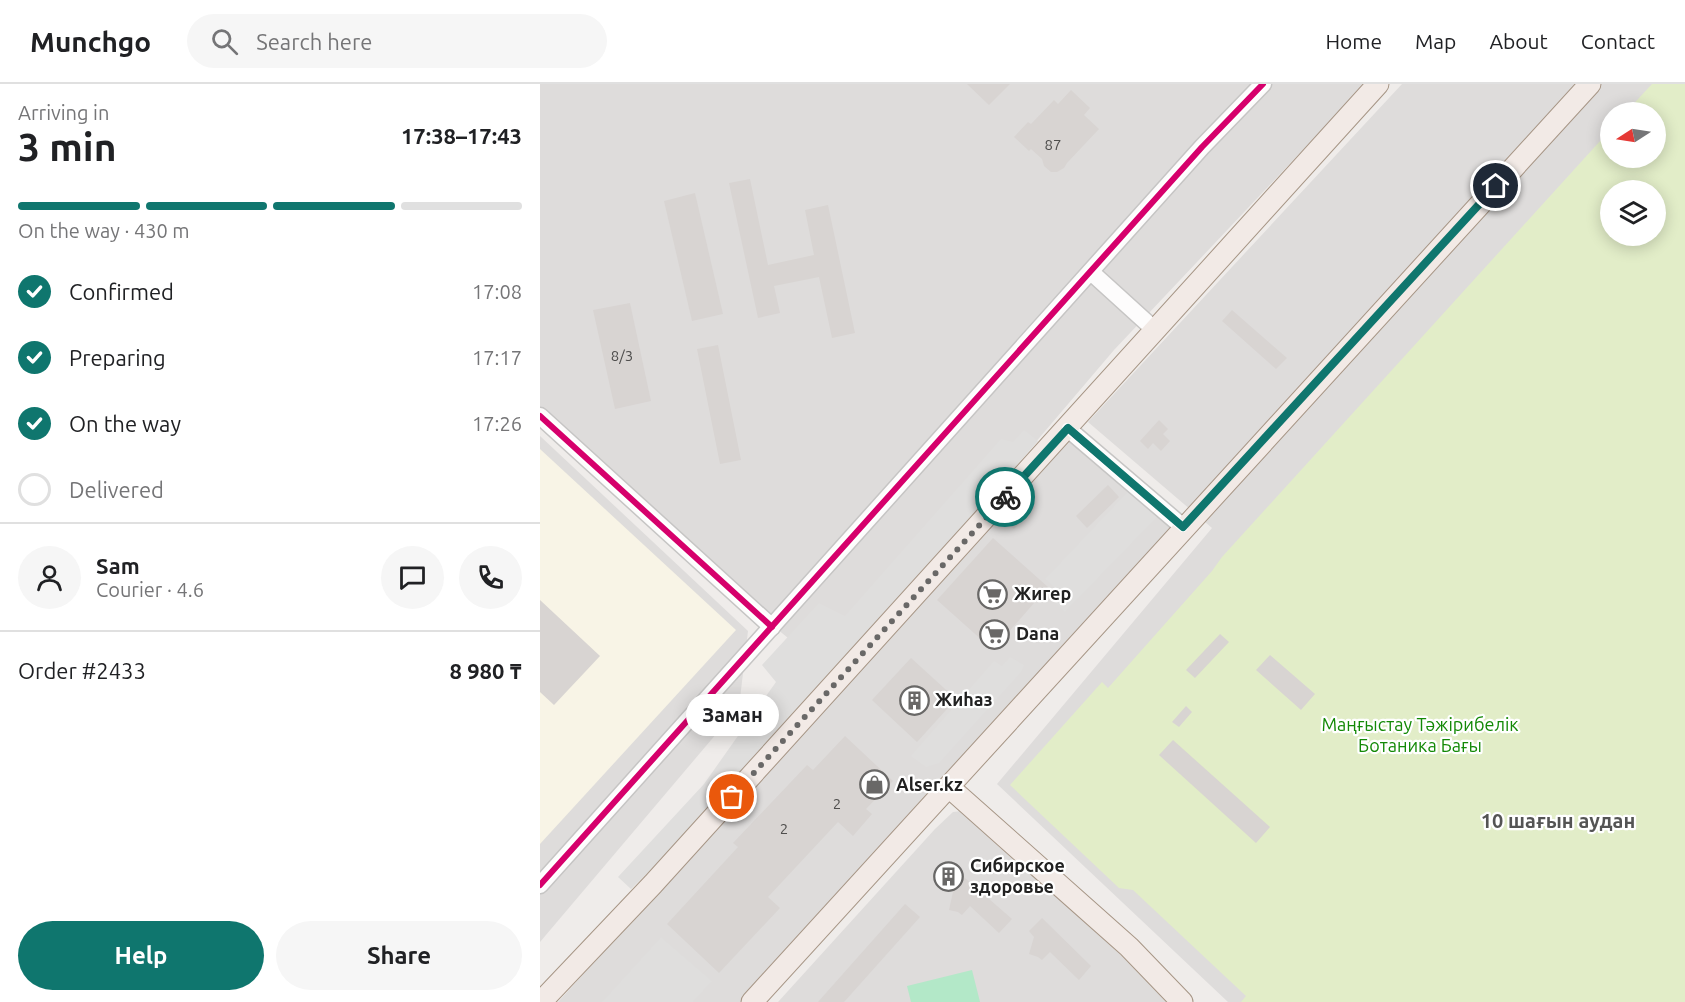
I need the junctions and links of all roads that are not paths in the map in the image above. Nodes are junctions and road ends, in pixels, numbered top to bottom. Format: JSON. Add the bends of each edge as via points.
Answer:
{"nodes":[{"id":1,"x":1263,"y":84,"type":"edge"},
{"id":2,"x":1378,"y":84,"type":"edge"},
{"id":3,"x":1590,"y":84,"type":"edge"},
{"id":4,"x":1091,"y":272,"type":"junction"},
{"id":5,"x":1156,"y":331,"type":"junction"},
{"id":6,"x":540,"y":416,"type":"edge"},
{"id":7,"x":1068,"y":428,"type":"junction"},
{"id":8,"x":1183,"y":527,"type":"junction"},
{"id":9,"x":772,"y":627,"type":"junction"},
{"id":10,"x":949,"y":787,"type":"junction"},
{"id":11,"x":540,"y":885,"type":"edge"},
{"id":12,"x":541,"y":1002,"type":"edge"},
{"id":13,"x":752,"y":1002,"type":"edge"},
{"id":14,"x":1182,"y":1002,"type":"edge"}],
"edges":[{"from":1,"to":4,"type":"street"},
{"from":2,"to":5,"type":"main road"},
{"from":3,"to":8,"type":"main road"},
{"from":4,"to":5,"type":"street"},
{"from":4,"to":9,"type":"street"},
{"from":5,"to":7,"type":"main road"},
{"from":6,"to":9,"type":"street"},
{"from":7,"to":8,"type":"street"},
{"from":7,"to":12,"type":"main road"},
{"from":8,"to":10,"type":"main road"},
{"from":9,"to":11,"type":"street"},
{"from":10,"to":13,"type":"main road"},
{"from":10,"to":14,"type":"main road","via":[[1129,947]]}]}
